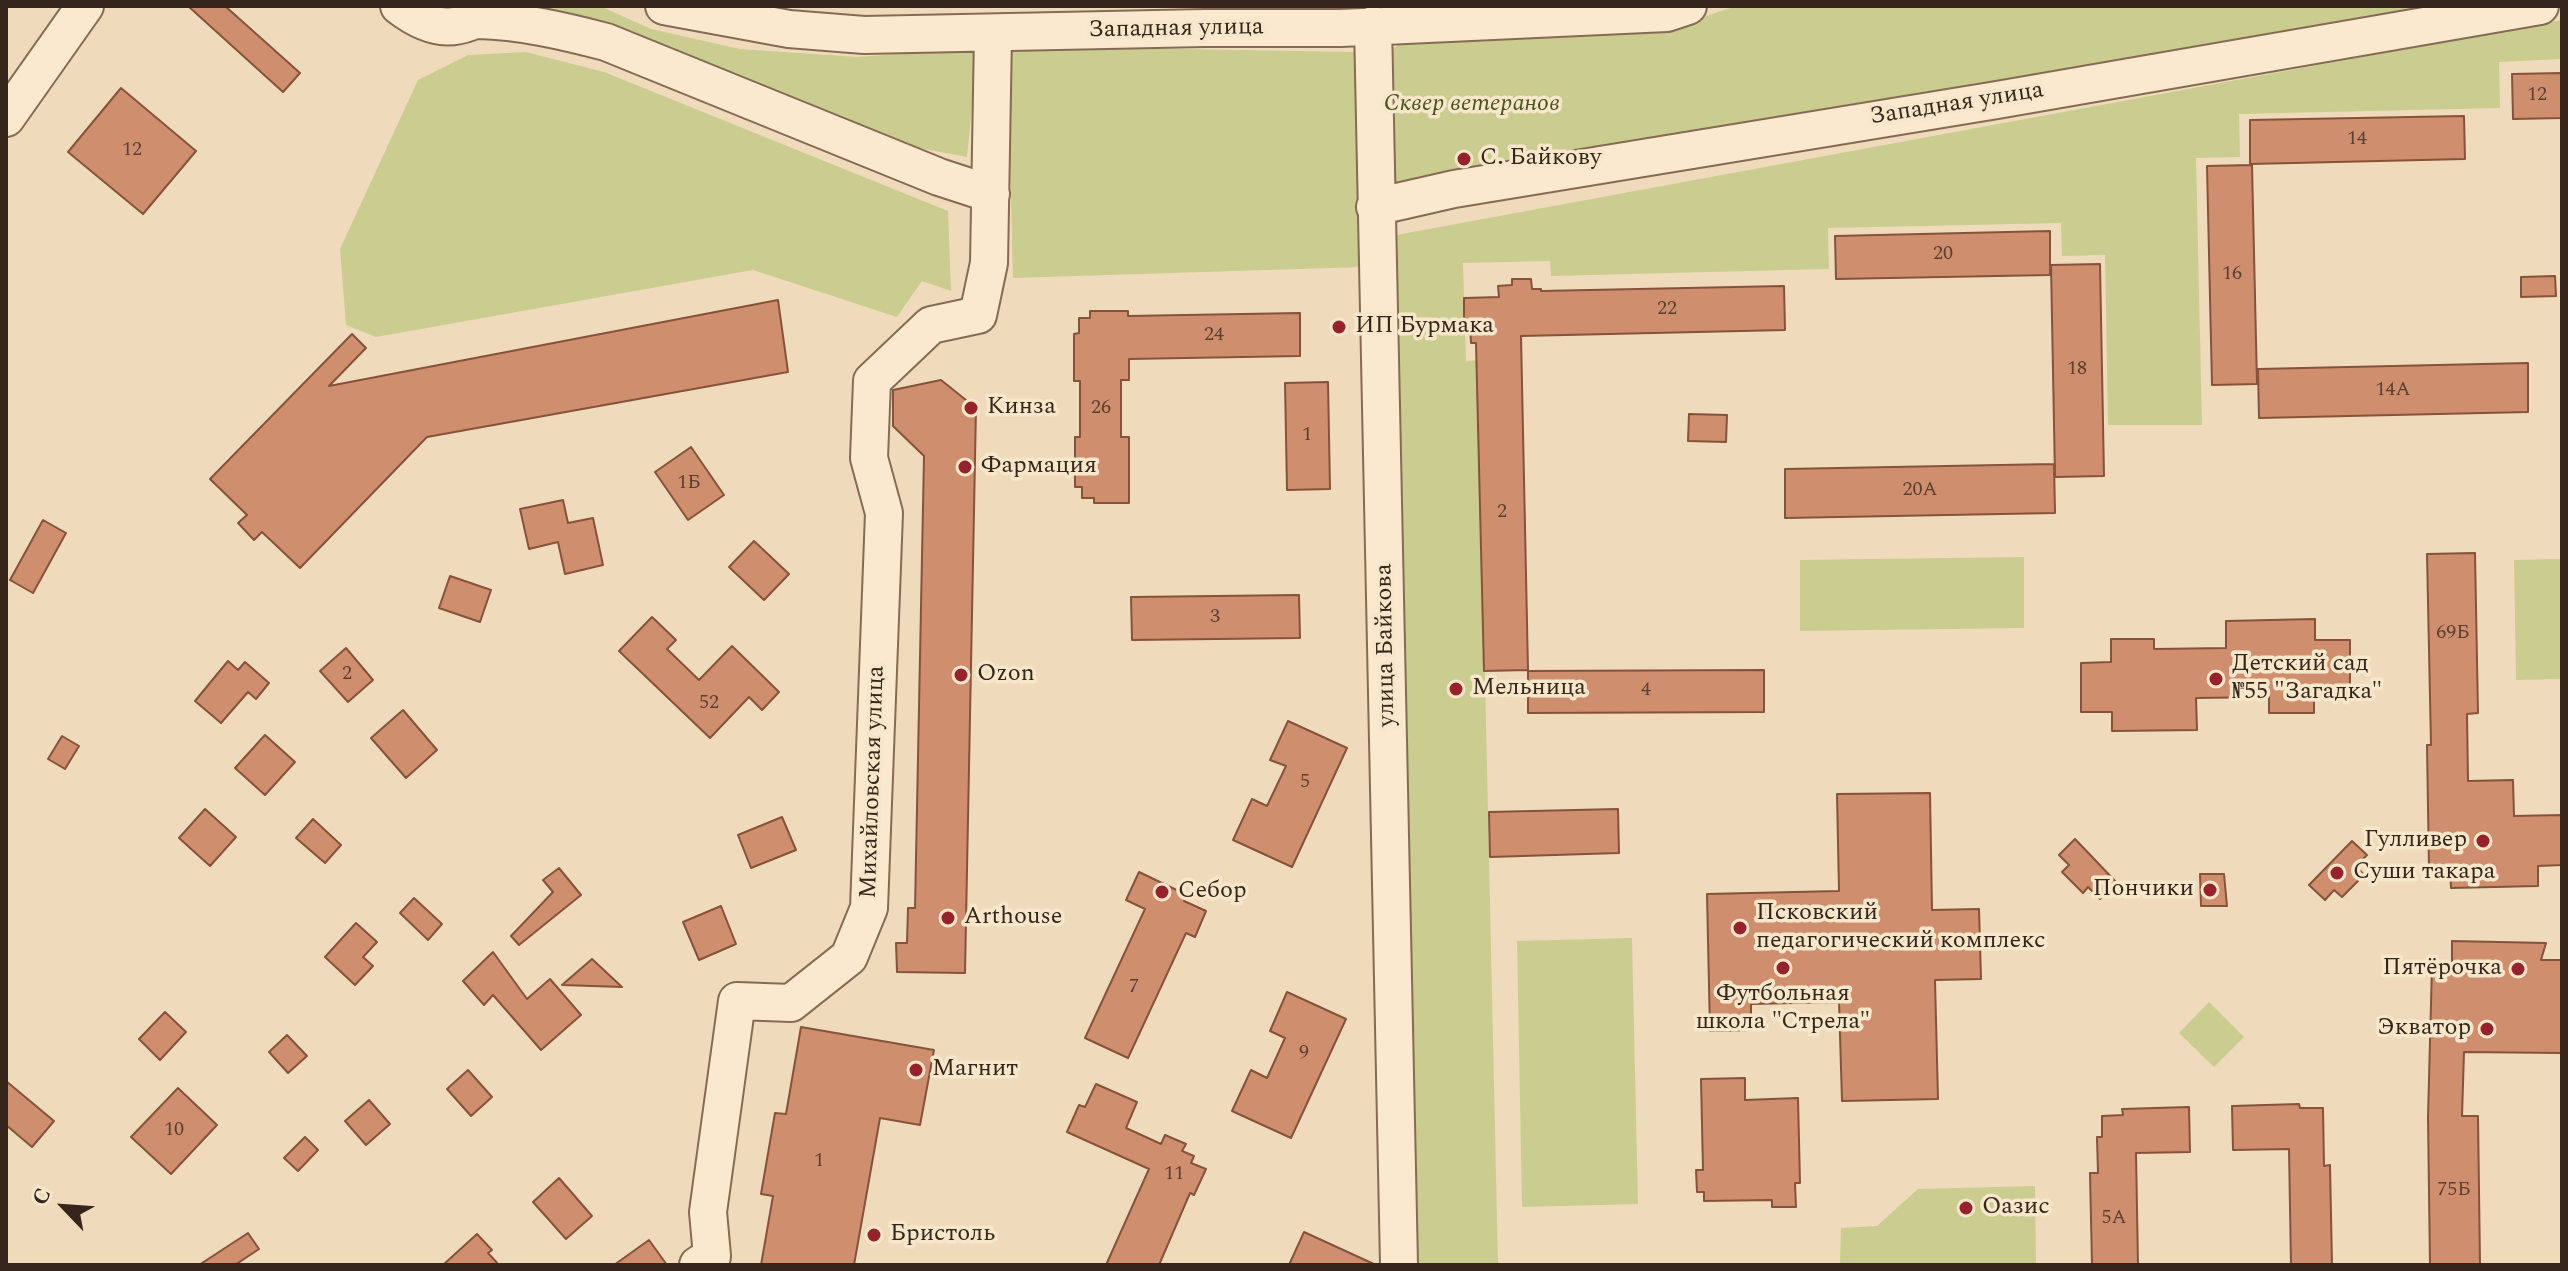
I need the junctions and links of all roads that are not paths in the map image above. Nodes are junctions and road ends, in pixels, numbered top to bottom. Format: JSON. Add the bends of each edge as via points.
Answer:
{"nodes":[{"id":1,"x":85,"y":6,"type":"edge"},
{"id":2,"x":399,"y":6,"type":"edge"},
{"id":3,"x":664,"y":6,"type":"edge"},
{"id":4,"x":1688,"y":6,"type":"edge"},
{"id":5,"x":2540,"y":6,"type":"edge"},
{"id":6,"x":487,"y":13,"type":"edge"},
{"id":7,"x":1373,"y":25,"type":"junction"},
{"id":8,"x":993,"y":34,"type":"junction"},
{"id":9,"x":6,"y":118,"type":"edge"},
{"id":10,"x":991,"y":194,"type":"junction"},
{"id":11,"x":1375,"y":207,"type":"junction"},
{"id":12,"x":698,"y":1265,"type":"edge"},
{"id":13,"x":1399,"y":1265,"type":"edge"}],
"edges":[{"from":1,"to":9,"type":"street"},
{"from":2,"to":6,"type":"street","via":[[436,26],[457,26]]},
{"from":3,"to":8,"type":"street","name":"Западная улица","via":[[789,29],[864,35]]},
{"from":4,"to":7,"type":"street","name":"Западная улица","via":[[1667,13]]},
{"from":5,"to":11,"type":"street","name":"Западная улица","via":[[1454,189]]},
{"from":6,"to":10,"type":"street","via":[[498,20],[606,42]]},
{"from":7,"to":8,"type":"street","name":"Западная улица"},
{"from":7,"to":11,"type":"street","name":"улица Байкова"},
{"from":8,"to":10,"type":"street"},
{"from":10,"to":12,"type":"street","name":"Михайловская улица","via":[[989,263],[978,315],[931,325],[872,381],[869,458],[884,513],[869,908],[849,957],[791,1003],[737,1001],[708,1212],[712,1256]]},
{"from":11,"to":13,"type":"street","name":"улица Байкова"}]}
